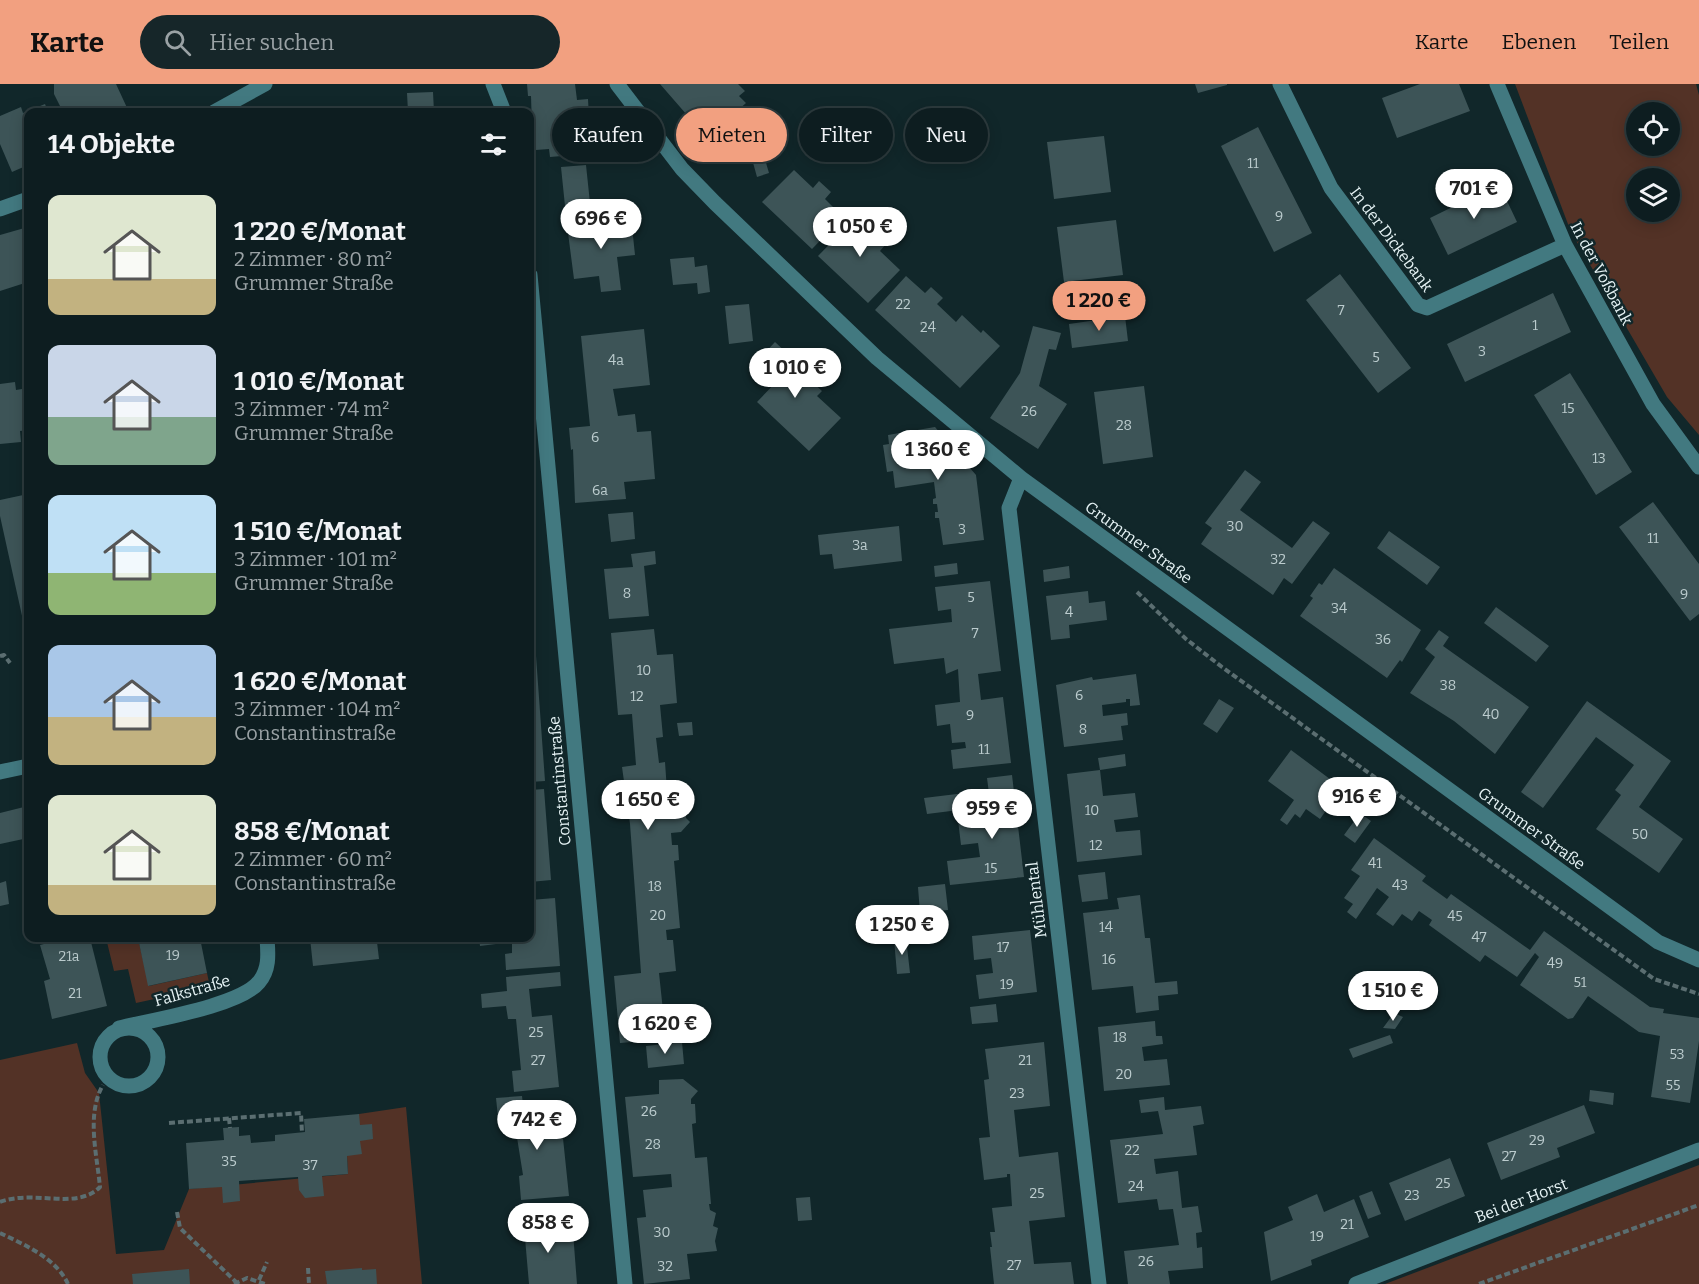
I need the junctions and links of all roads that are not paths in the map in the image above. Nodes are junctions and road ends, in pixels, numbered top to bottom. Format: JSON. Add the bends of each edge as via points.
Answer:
{"nodes":[{"id":1,"x":265,"y":84,"type":"edge"},
{"id":2,"x":493,"y":84,"type":"edge"},
{"id":3,"x":617,"y":84,"type":"edge"},
{"id":4,"x":1280,"y":84,"type":"edge"},
{"id":5,"x":1497,"y":84,"type":"edge"},
{"id":6,"x":221,"y":108,"type":"edge"},
{"id":7,"x":502,"y":108,"type":"edge"},
{"id":8,"x":24,"y":200,"type":"edge"},
{"id":9,"x":0,"y":209,"type":"edge"},
{"id":10,"x":1565,"y":245,"type":"junction"},
{"id":11,"x":534,"y":317,"type":"edge"},
{"id":12,"x":1699,"y":467,"type":"edge"},
{"id":13,"x":1021,"y":478,"type":"junction"},
{"id":14,"x":24,"y":767,"type":"edge"},
{"id":15,"x":0,"y":772,"type":"edge"},
{"id":16,"x":267,"y":942,"type":"edge"},
{"id":17,"x":1699,"y":960,"type":"edge"},
{"id":18,"x":119,"y":1028,"type":"dead end"},
{"id":19,"x":1699,"y":1150,"type":"edge"},
{"id":20,"x":625,"y":1284,"type":"edge"},
{"id":21,"x":1099,"y":1284,"type":"edge"},
{"id":22,"x":1356,"y":1284,"type":"edge"}],
"edges":[{"from":1,"to":6,"type":"street"},
{"from":2,"to":7,"type":"street"},
{"from":3,"to":13,"type":"street","name":"Grummer Straße","via":[[682,169],[715,203],[877,358]]},
{"from":4,"to":10,"type":"street","name":"In der Dickebank","via":[[1331,188],[1418,305],[1427,308]]},
{"from":5,"to":10,"type":"street","name":"In der Voßbank"},
{"from":8,"to":9,"type":"street"},
{"from":10,"to":12,"type":"street","name":"In der Voßbank","via":[[1653,404]]},
{"from":11,"to":20,"type":"street","name":"Constantinstraße"},
{"from":13,"to":17,"type":"street","name":"Grummer Straße","via":[[1658,942]]},
{"from":13,"to":21,"type":"street","name":"Mühlental","via":[[1009,508]]},
{"from":14,"to":15,"type":"street"},
{"from":16,"to":18,"type":"street","name":"Falkstraße","via":[[269,960],[259,982],[243,994],[212,1006]]},
{"from":19,"to":22,"type":"street","name":"Bei der Horst"}]}
